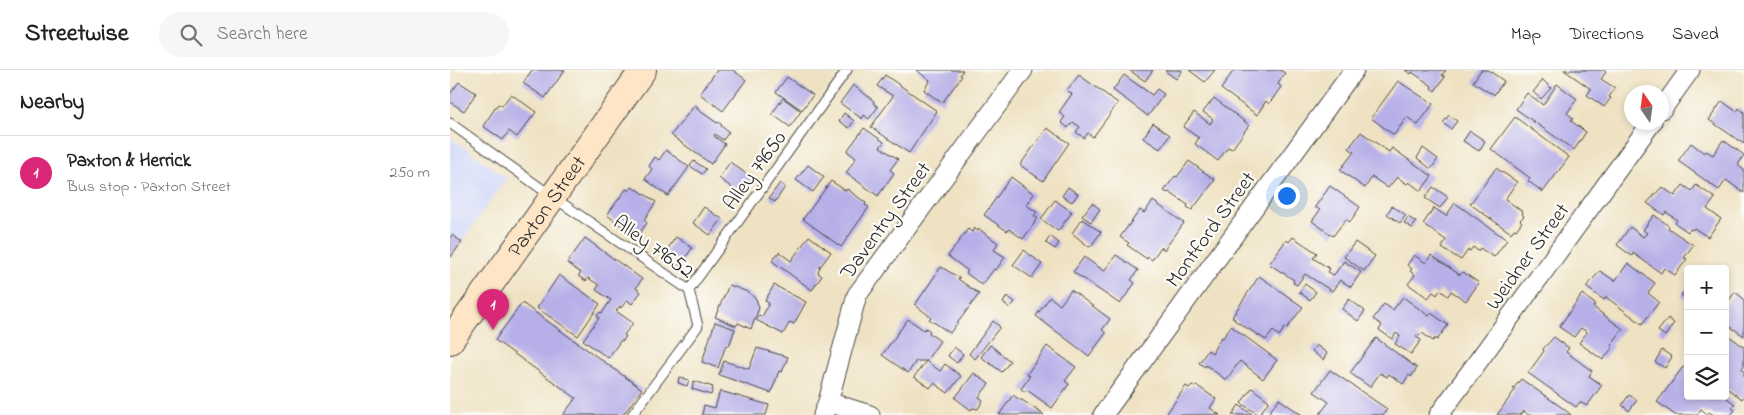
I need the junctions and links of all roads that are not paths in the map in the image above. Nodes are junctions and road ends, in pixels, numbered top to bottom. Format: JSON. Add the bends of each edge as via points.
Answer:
{"nodes":[{"id":1,"x":642,"y":70,"type":"edge"},
{"id":2,"x":847,"y":70,"type":"edge"},
{"id":3,"x":1023,"y":70,"type":"edge"},
{"id":4,"x":1354,"y":70,"type":"edge"},
{"id":5,"x":1690,"y":70,"type":"edge"},
{"id":6,"x":1669,"y":99,"type":"edge"},
{"id":7,"x":450,"y":123,"type":"edge"},
{"id":8,"x":1646,"y":130,"type":"edge"},
{"id":9,"x":552,"y":197,"type":"junction"},
{"id":10,"x":689,"y":290,"type":"junction"},
{"id":11,"x":450,"y":341,"type":"edge"},
{"id":12,"x":825,"y":408,"type":"edge"},
{"id":13,"x":632,"y":415,"type":"edge"},
{"id":14,"x":870,"y":415,"type":"edge"},
{"id":15,"x":1103,"y":415,"type":"edge"},
{"id":16,"x":1439,"y":415,"type":"edge"}],
"edges":[{"from":1,"to":9,"type":"street","name":"Paxton Street"},
{"from":2,"to":10,"type":"lane","name":"Alley 79650"},
{"from":3,"to":12,"type":"street","name":"Daventry Street","via":[[857,295]]},
{"from":4,"to":15,"type":"street","name":"Montford Street"},
{"from":5,"to":6,"type":"street"},
{"from":7,"to":9,"type":"lane","name":"Alley 79652"},
{"from":8,"to":16,"type":"street","name":"Weidner Street"},
{"from":9,"to":10,"type":"lane","name":"Alley 79652"},
{"from":9,"to":11,"type":"street","name":"Paxton Street"},
{"from":10,"to":13,"type":"lane","name":"Alley 79652","via":[[698,326]]},
{"from":12,"to":14,"type":"street"}]}
